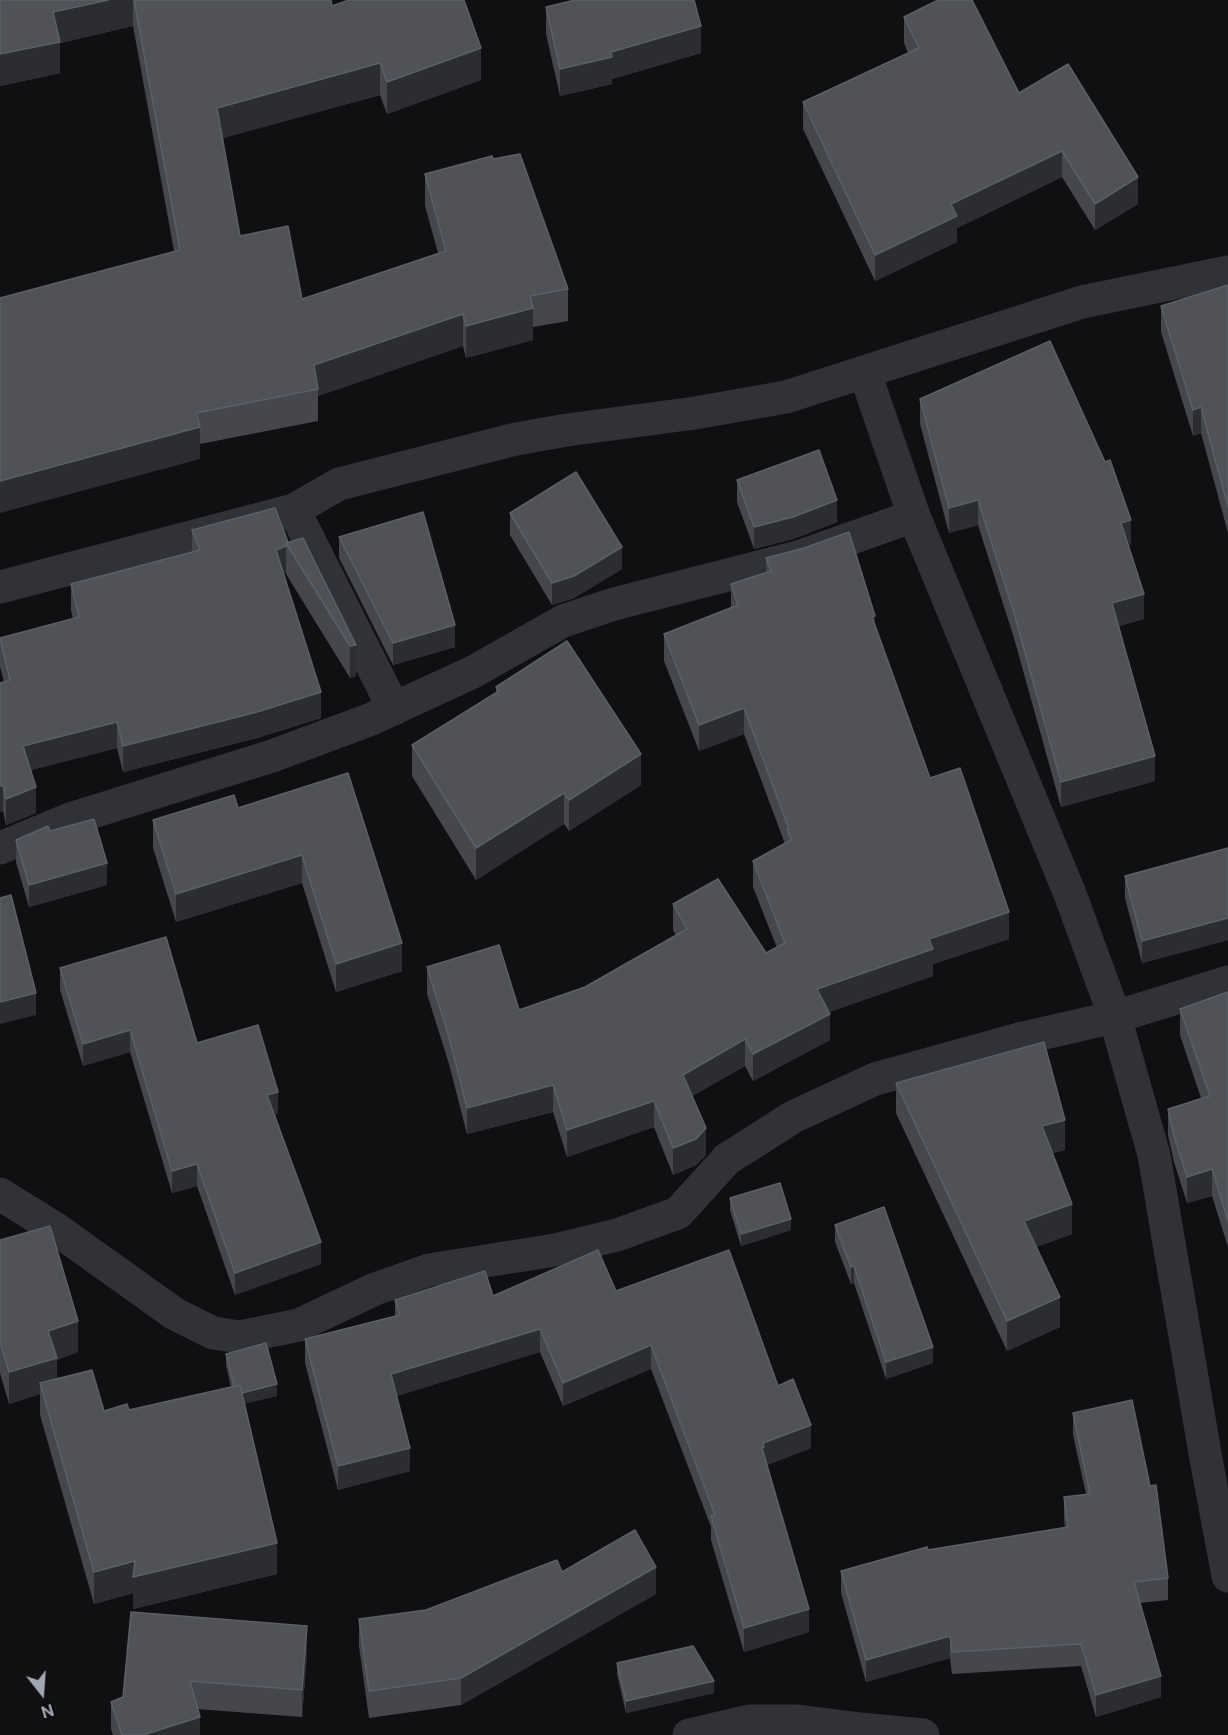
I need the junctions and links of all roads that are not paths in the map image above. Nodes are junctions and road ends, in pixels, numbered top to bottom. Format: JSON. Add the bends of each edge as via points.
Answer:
{"nodes":[{"id":1,"x":1228,"y":272,"type":"edge"},
{"id":2,"x":865,"y":373,"type":"junction"},
{"id":3,"x":294,"y":510,"type":"junction"},
{"id":4,"x":914,"y":516,"type":"junction"},
{"id":5,"x":0,"y":588,"type":"edge"},
{"id":6,"x":394,"y":709,"type":"junction"},
{"id":7,"x":0,"y":848,"type":"edge"},
{"id":8,"x":1228,"y":982,"type":"edge"},
{"id":9,"x":1114,"y":1017,"type":"junction"},
{"id":10,"x":0,"y":1194,"type":"edge"},
{"id":11,"x":1228,"y":1576,"type":"edge"},
{"id":12,"x":689,"y":1735,"type":"edge"},
{"id":13,"x":923,"y":1735,"type":"edge"}],
"edges":[{"from":1,"to":2,"type":"street","via":[[1082,302]]},
{"from":2,"to":3,"type":"street","via":[[786,397],[516,439],[339,484]]},
{"from":2,"to":4,"type":"street"},
{"from":3,"to":5,"type":"street"},
{"from":3,"to":6,"type":"street"},
{"from":4,"to":6,"type":"street","via":[[798,557],[614,604],[563,621],[473,672]]},
{"from":4,"to":9,"type":"street","via":[[1070,894]]},
{"from":6,"to":7,"type":"street","via":[[272,756],[70,819]]},
{"from":8,"to":9,"type":"street"},
{"from":9,"to":10,"type":"street","via":[[875,1079],[793,1118],[727,1159],[678,1213],[617,1235],[555,1250],[429,1270],[375,1289],[299,1325],[240,1337],[213,1333],[175,1314]]},
{"from":9,"to":11,"type":"street","via":[[1154,1155]]},
{"from":12,"to":13,"type":"street","via":[[759,1720]]}]}
